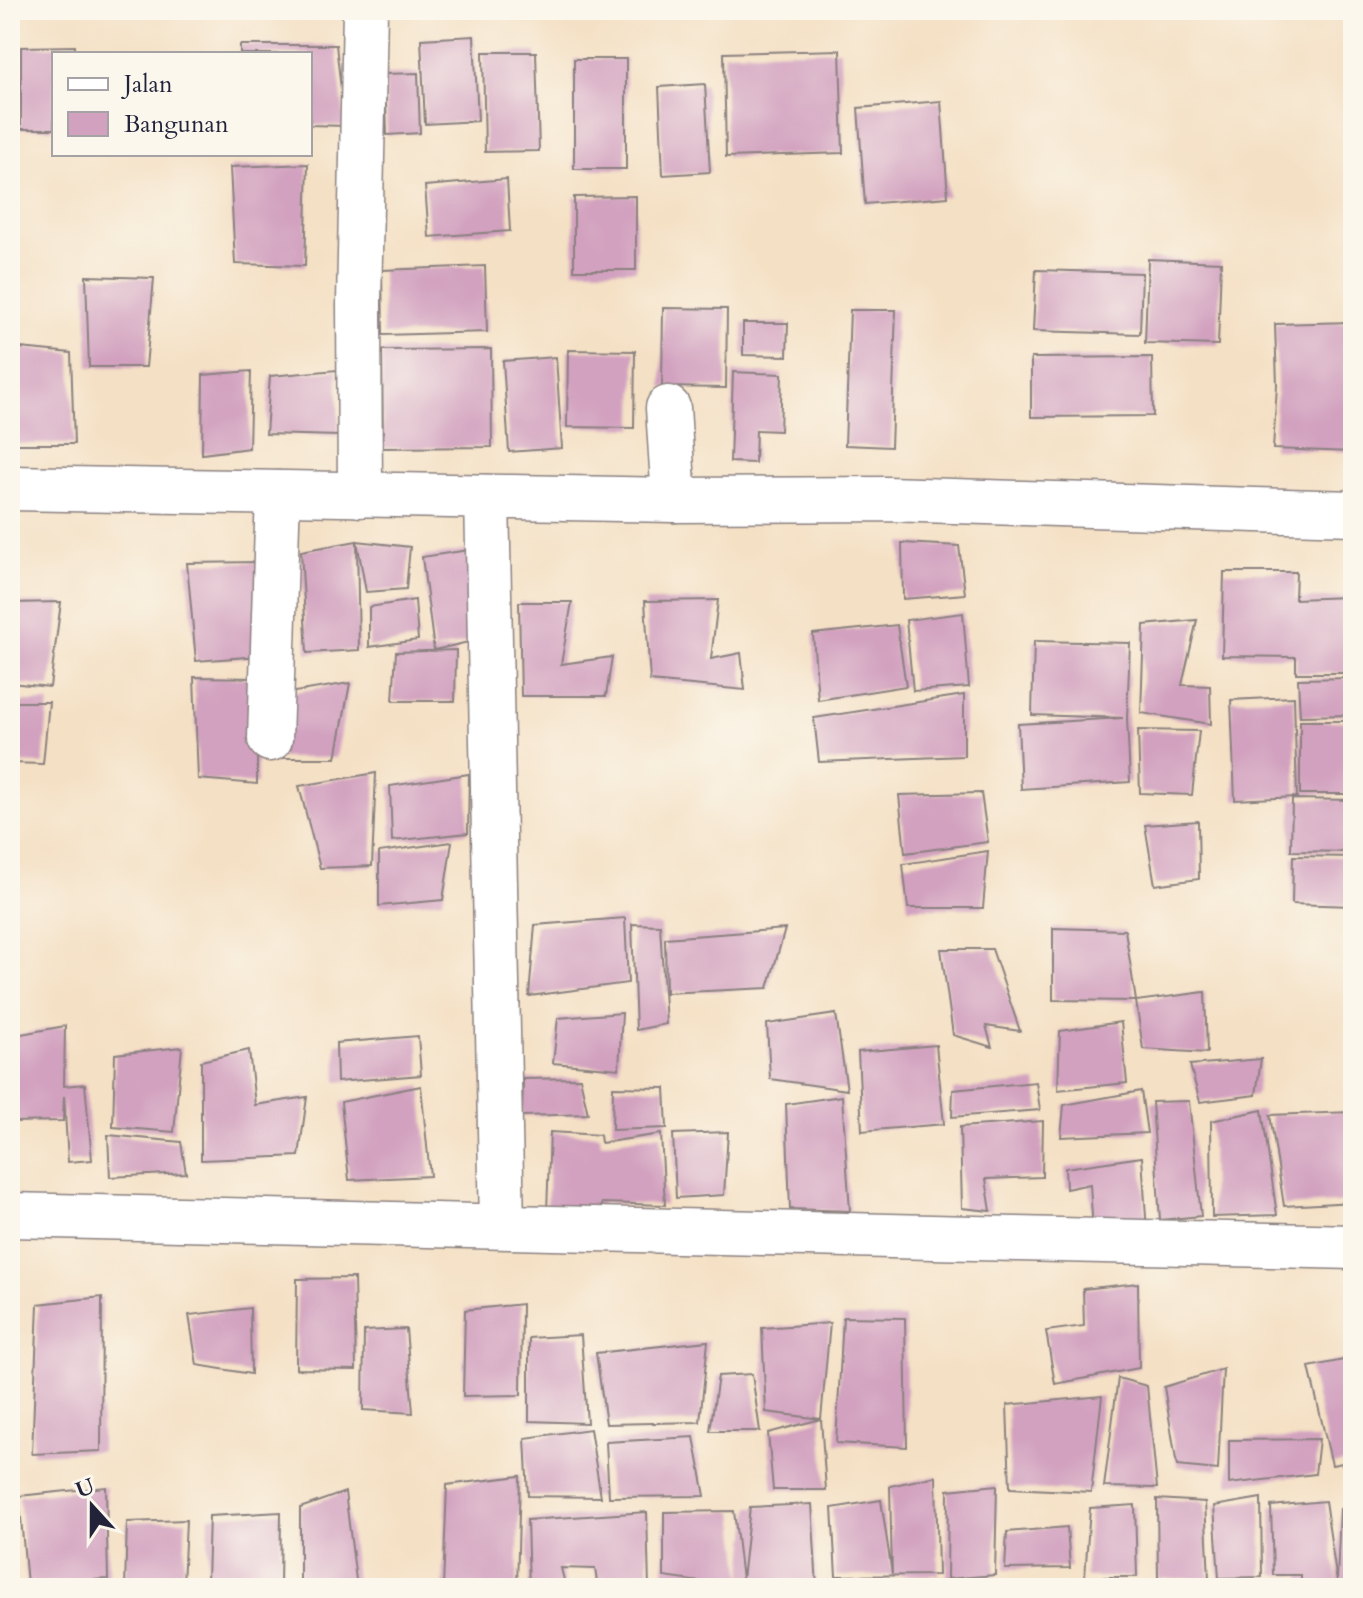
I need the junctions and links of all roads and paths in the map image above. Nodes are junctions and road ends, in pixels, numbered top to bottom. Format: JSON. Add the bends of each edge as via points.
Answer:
{"nodes":[{"id":1,"x":365,"y":10,"type":"edge"},
{"id":2,"x":668,"y":408,"type":"dead end"},
{"id":3,"x":10,"y":488,"type":"edge"},
{"id":4,"x":278,"y":493,"type":"junction"},
{"id":5,"x":360,"y":495,"type":"junction"},
{"id":6,"x":487,"y":497,"type":"junction"},
{"id":7,"x":674,"y":500,"type":"junction"},
{"id":8,"x":1353,"y":513,"type":"edge"},
{"id":9,"x":270,"y":739,"type":"dead end"},
{"id":10,"x":10,"y":1215,"type":"edge"},
{"id":11,"x":502,"y":1226,"type":"junction"},
{"id":12,"x":1353,"y":1247,"type":"edge"}],
"edges":[{"from":1,"to":5,"type":"street"},
{"from":2,"to":7,"type":"street"},
{"from":3,"to":4,"type":"street"},
{"from":4,"to":5,"type":"street"},
{"from":4,"to":9,"type":"street"},
{"from":5,"to":6,"type":"street"},
{"from":6,"to":7,"type":"street"},
{"from":6,"to":11,"type":"street"},
{"from":7,"to":8,"type":"street","via":[[887,499]]},
{"from":10,"to":11,"type":"street"},
{"from":11,"to":12,"type":"street"}]}
